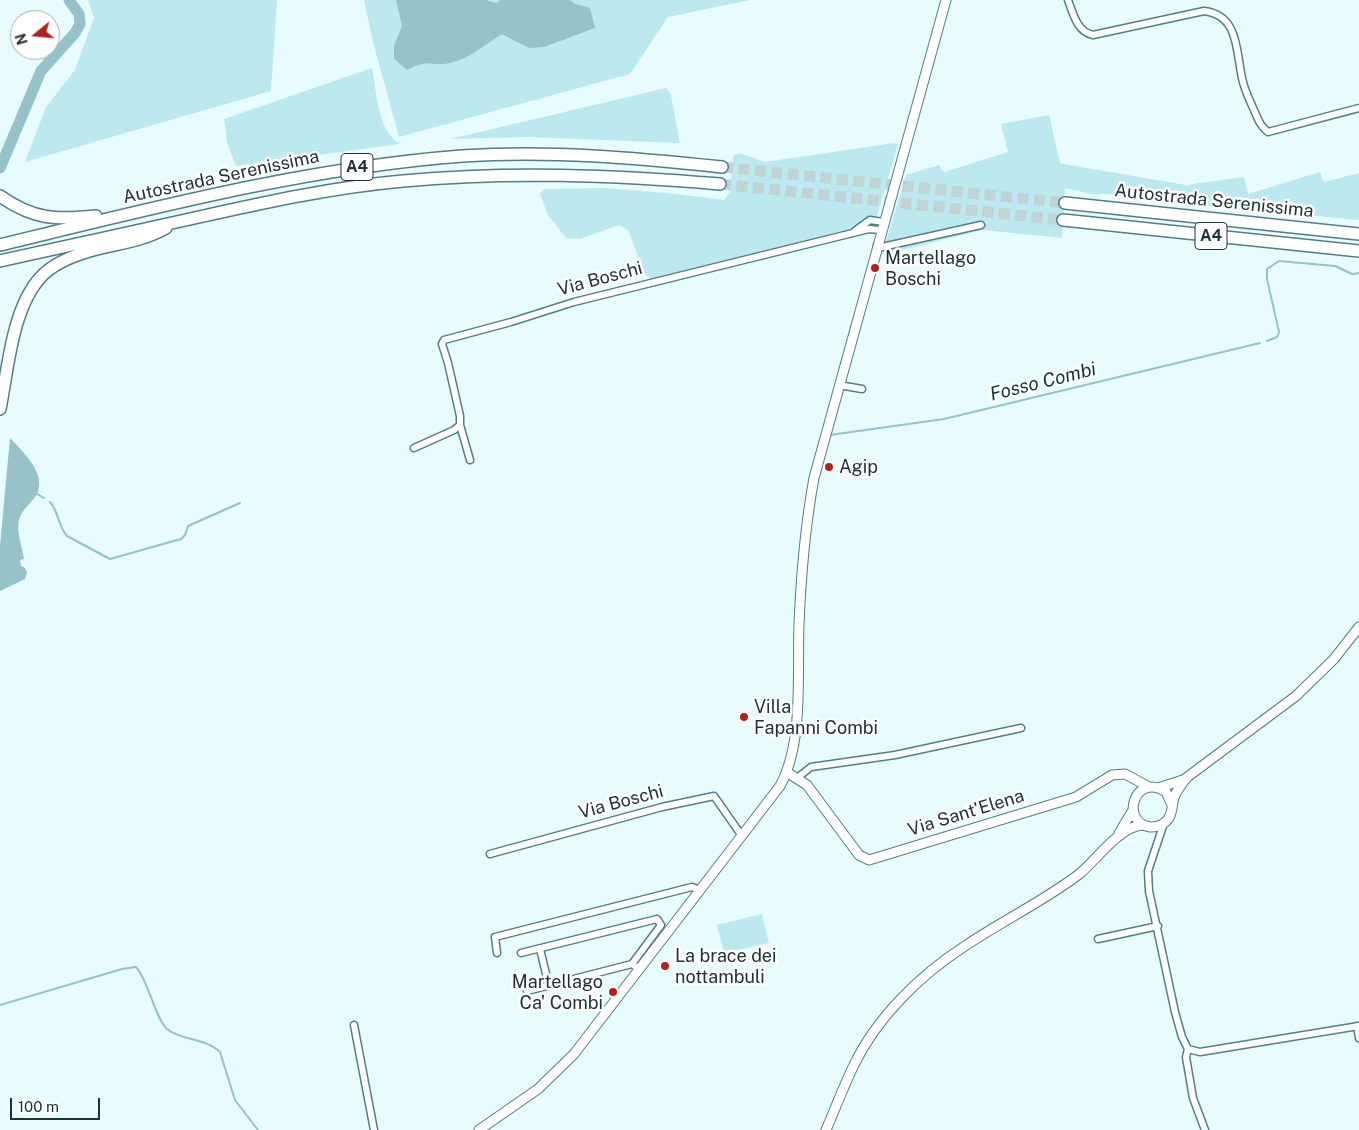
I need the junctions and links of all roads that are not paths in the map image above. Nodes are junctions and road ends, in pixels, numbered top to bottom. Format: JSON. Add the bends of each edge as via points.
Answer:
{"nodes":[{"id":1,"x":946,"y":0,"type":"edge"},
{"id":2,"x":1068,"y":0,"type":"edge"},
{"id":3,"x":1359,"y":108,"type":"edge"},
{"id":4,"x":722,"y":167,"type":"tunnel mouth"},
{"id":5,"x":720,"y":184,"type":"tunnel mouth"},
{"id":6,"x":3,"y":198,"type":"edge"},
{"id":7,"x":174,"y":203,"type":"junction"},
{"id":8,"x":1065,"y":203,"type":"tunnel mouth"},
{"id":9,"x":1063,"y":220,"type":"tunnel mouth"},
{"id":10,"x":178,"y":222,"type":"junction"},
{"id":11,"x":982,"y":225,"type":"dead end"},
{"id":12,"x":882,"y":226,"type":"junction"},
{"id":13,"x":1359,"y":234,"type":"edge"},
{"id":14,"x":0,"y":245,"type":"edge"},
{"id":15,"x":877,"y":246,"type":"junction"},
{"id":16,"x":1359,"y":251,"type":"edge"},
{"id":17,"x":0,"y":261,"type":"edge"},
{"id":18,"x":839,"y":385,"type":"junction"},
{"id":19,"x":862,"y":388,"type":"dead end"},
{"id":20,"x":0,"y":409,"type":"edge"},
{"id":21,"x":460,"y":425,"type":"junction"},
{"id":22,"x":414,"y":448,"type":"dead end"},
{"id":23,"x":470,"y":460,"type":"dead end"},
{"id":24,"x":1359,"y":627,"type":"edge"},
{"id":25,"x":1021,"y":728,"type":"dead end"},
{"id":26,"x":788,"y":773,"type":"junction"},
{"id":27,"x":1130,"y":777,"type":"junction"},
{"id":28,"x":797,"y":778,"type":"junction"},
{"id":29,"x":1186,"y":778,"type":"junction"},
{"id":30,"x":1153,"y":787,"type":"junction"},
{"id":31,"x":1136,"y":795,"type":"junction"},
{"id":32,"x":1172,"y":805,"type":"junction"},
{"id":33,"x":1133,"y":810,"type":"junction"},
{"id":34,"x":1164,"y":823,"type":"junction"},
{"id":35,"x":1145,"y":826,"type":"junction"},
{"id":36,"x":742,"y":836,"type":"junction"},
{"id":37,"x":1114,"y":840,"type":"junction"},
{"id":38,"x":1156,"y":845,"type":"junction"},
{"id":39,"x":490,"y":854,"type":"dead end"},
{"id":40,"x":700,"y":890,"type":"junction"},
{"id":41,"x":1158,"y":926,"type":"junction"},
{"id":42,"x":1098,"y":939,"type":"dead end"},
{"id":43,"x":540,"y":949,"type":"junction"},
{"id":44,"x":497,"y":952,"type":"dead end"},
{"id":45,"x":521,"y":954,"type":"dead end"},
{"id":46,"x":635,"y":967,"type":"junction"},
{"id":47,"x":549,"y":986,"type":"junction"},
{"id":48,"x":527,"y":991,"type":"dead end"},
{"id":49,"x":354,"y":1025,"type":"dead end"},
{"id":50,"x":1358,"y":1026,"type":"edge"},
{"id":51,"x":1359,"y":1038,"type":"edge"},
{"id":52,"x":1188,"y":1049,"type":"junction"},
{"id":53,"x":483,"y":1129,"type":"edge"},
{"id":54,"x":374,"y":1130,"type":"edge"},
{"id":55,"x":826,"y":1130,"type":"edge"},
{"id":56,"x":1205,"y":1130,"type":"edge"}],
"edges":[{"from":1,"to":12,"type":"main road"},
{"from":2,"to":3,"type":"street","via":[[1080,27],[1093,35],[1204,11],[1220,15],[1236,41],[1242,79],[1262,127],[1268,132]]},
{"from":4,"to":7,"type":"highway","name":"Autostrada Serenissima","number":"A4","via":[[575,155],[464,156],[343,169]]},
{"from":5,"to":10,"type":"highway","name":"Autostrada Serenissima","number":"A4","via":[[574,174],[459,176],[340,189]]},
{"from":6,"to":7,"type":"highway","via":[[31,214],[65,219]]},
{"from":7,"to":14,"type":"highway","name":"Autostrada Serenissima","number":"A4"},
{"from":8,"to":13,"type":"highway","name":"Autostrada Serenissima","number":"A4"},
{"from":9,"to":16,"type":"highway","name":"Autostrada Serenissima","number":"A4"},
{"from":10,"to":17,"type":"highway","name":"Autostrada Serenissima","number":"A4"},
{"from":10,"to":20,"type":"highway","via":[[148,238],[79,255],[55,266],[41,277],[29,292],[22,310]]},
{"from":11,"to":15,"type":"street"},
{"from":12,"to":15,"type":"main road"},
{"from":12,"to":21,"type":"street","name":"Via Boschi","via":[[583,299],[444,340],[442,344]]},
{"from":15,"to":18,"type":"main road"},
{"from":18,"to":19,"type":"street"},
{"from":18,"to":26,"type":"main road","via":[[814,478],[805,528],[796,732]]},
{"from":21,"to":22,"type":"street"},
{"from":21,"to":23,"type":"street","name":"Via Boschi"},
{"from":24,"to":29,"type":"main road","via":[[1334,659],[1296,696]]},
{"from":25,"to":28,"type":"street","via":[[895,755],[811,767]]},
{"from":26,"to":28,"type":"main road"},
{"from":26,"to":36,"type":"main road"},
{"from":27,"to":28,"type":"main road","name":"Via Sant'Elena","via":[[1112,775],[1076,796],[869,860],[859,855],[807,785]]},
{"from":27,"to":30,"type":"main road"},
{"from":27,"to":31,"type":"main road","via":[[1136,786]]},
{"from":29,"to":30,"type":"main road"},
{"from":29,"to":32,"type":"main road"},
{"from":30,"to":31,"type":"main road"},
{"from":30,"to":32,"type":"main road","via":[[1170,796]]},
{"from":31,"to":33,"type":"main road"},
{"from":32,"to":34,"type":"main road","via":[[1170,816]]},
{"from":33,"to":35,"type":"main road"},
{"from":33,"to":37,"type":"main road"},
{"from":34,"to":35,"type":"main road"},
{"from":34,"to":38,"type":"street"},
{"from":35,"to":37,"type":"main road","via":[[1132,828]]},
{"from":35,"to":38,"type":"street","via":[[1155,833]]},
{"from":36,"to":39,"type":"street","name":"Via Boschi","via":[[714,796]]},
{"from":36,"to":40,"type":"main road"},
{"from":37,"to":55,"type":"main road","via":[[1079,874],[1038,903],[965,946],[927,973],[901,998],[854,1065]]},
{"from":38,"to":41,"type":"street","via":[[1148,871],[1149,891]]},
{"from":40,"to":44,"type":"street","via":[[692,887],[495,937]]},
{"from":40,"to":46,"type":"main road"},
{"from":41,"to":42,"type":"street"},
{"from":41,"to":52,"type":"street","via":[[1178,1021]]},
{"from":43,"to":45,"type":"street"},
{"from":43,"to":46,"type":"street","via":[[656,919],[661,926]]},
{"from":43,"to":47,"type":"street"},
{"from":46,"to":47,"type":"street"},
{"from":46,"to":53,"type":"main road","via":[[586,1039],[560,1069]]},
{"from":47,"to":48,"type":"street"},
{"from":49,"to":54,"type":"street"},
{"from":50,"to":51,"type":"street"},
{"from":50,"to":52,"type":"street","via":[[1200,1052]]},
{"from":52,"to":56,"type":"street","via":[[1186,1058],[1193,1098]]}]}
